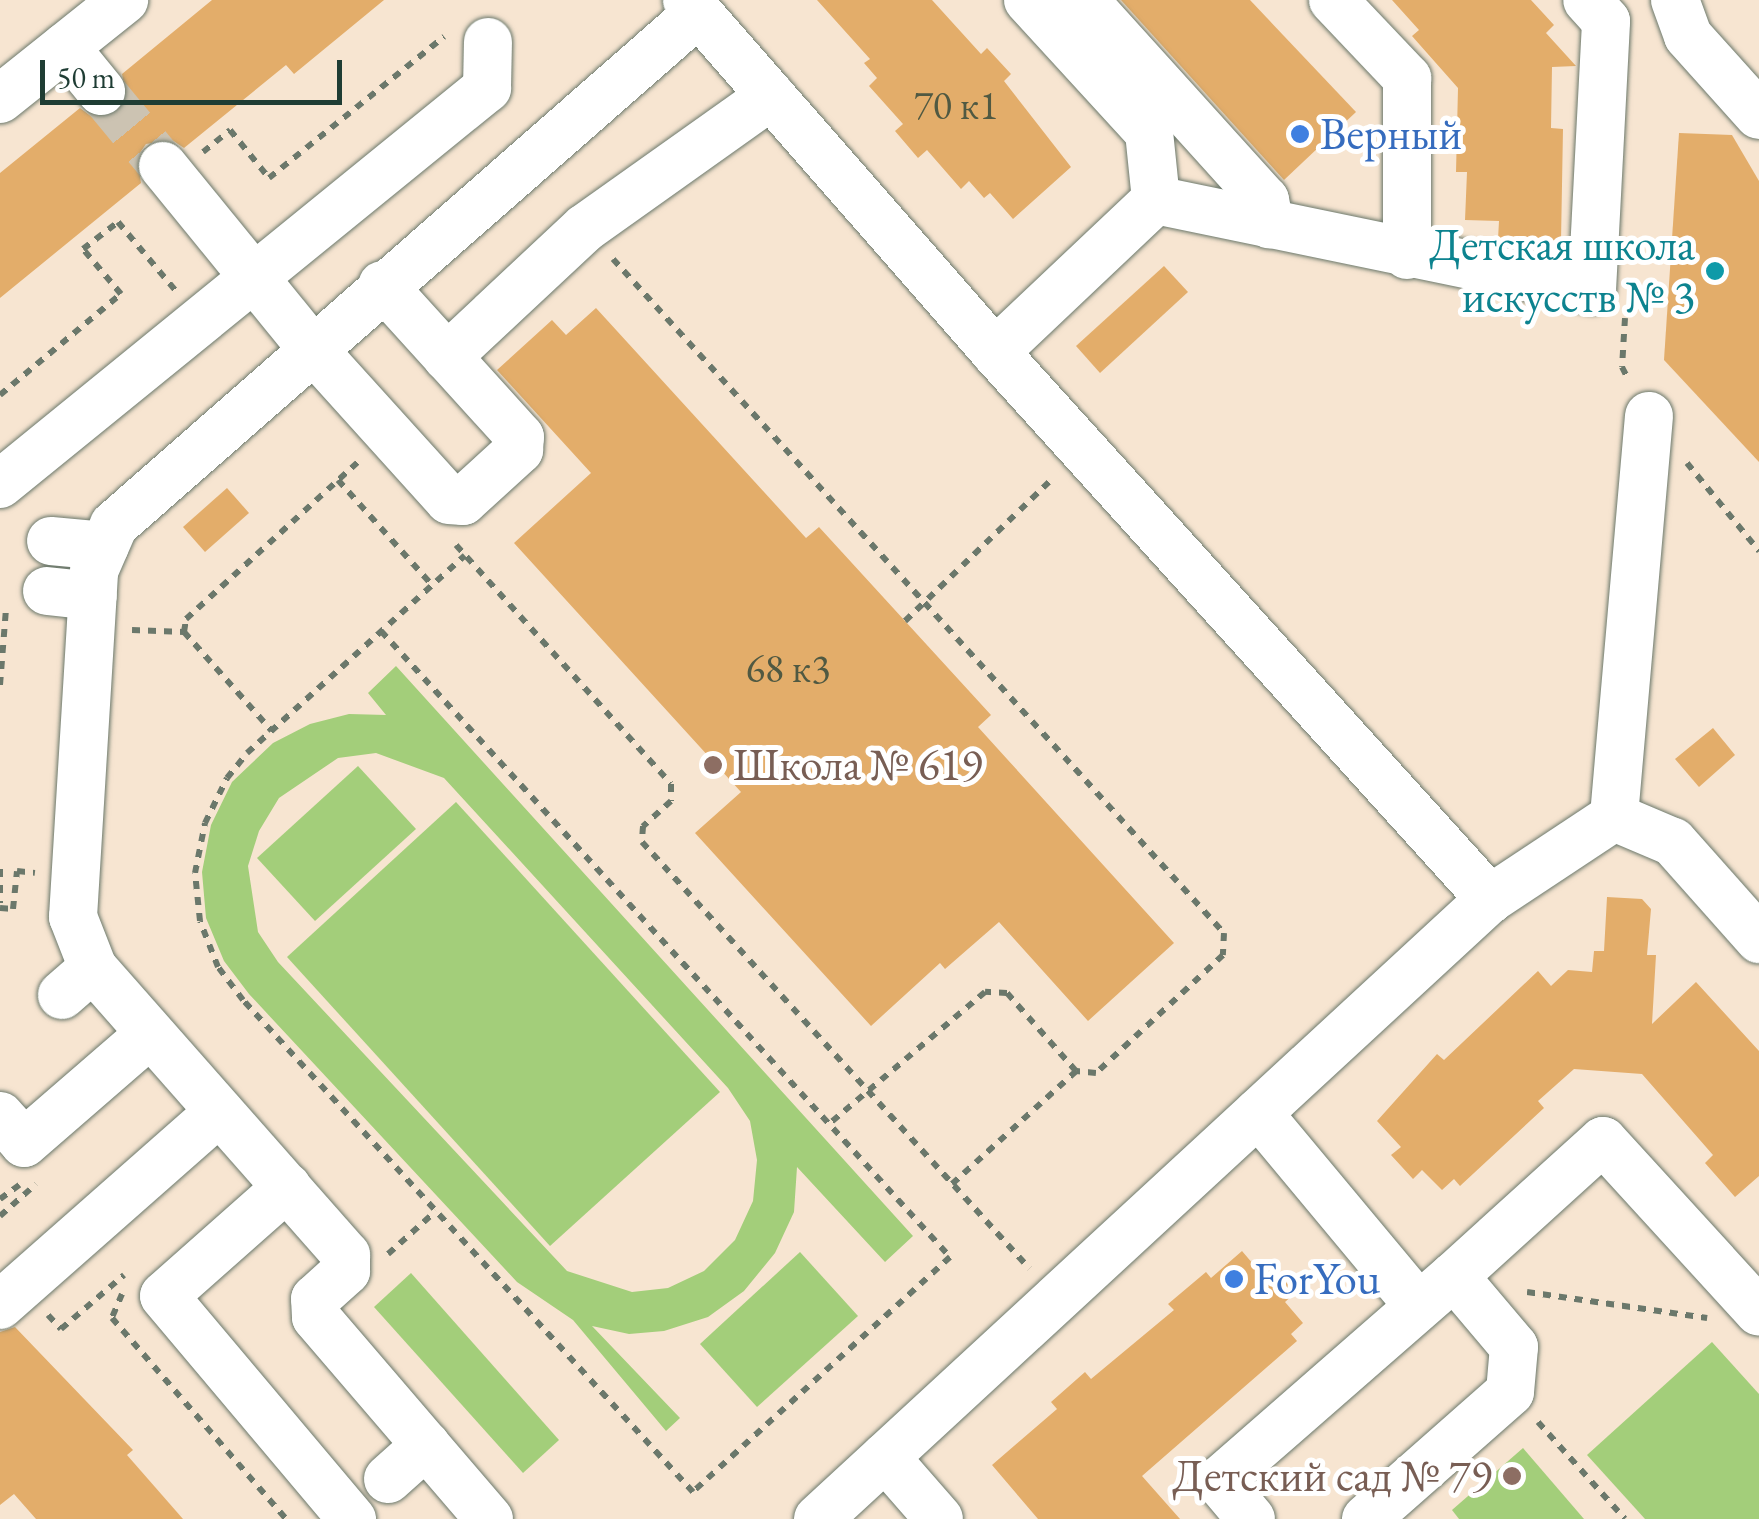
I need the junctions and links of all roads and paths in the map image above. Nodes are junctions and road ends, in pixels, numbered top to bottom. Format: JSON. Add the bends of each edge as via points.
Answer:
{"nodes":[{"id":1,"x":124,"y":0,"type":"edge"},
{"id":2,"x":1028,"y":0,"type":"edge"},
{"id":3,"x":1084,"y":0,"type":"edge"},
{"id":4,"x":1333,"y":0,"type":"edge"},
{"id":5,"x":1587,"y":0,"type":"edge"},
{"id":6,"x":1676,"y":0,"type":"edge"},
{"id":7,"x":692,"y":6,"type":"edge"},
{"id":8,"x":466,"y":39,"type":"joint"},
{"id":9,"x":65,"y":47,"type":"junction"},
{"id":10,"x":101,"y":91,"type":"tunnel mouth"},
{"id":11,"x":771,"y":96,"type":"junction"},
{"id":12,"x":0,"y":99,"type":"edge"},
{"id":13,"x":1759,"y":115,"type":"edge"},
{"id":14,"x":182,"y":160,"type":"joint"},
{"id":15,"x":1156,"y":200,"type":"junction"},
{"id":16,"x":1270,"y":226,"type":"junction"},
{"id":17,"x":585,"y":228,"type":"junction"},
{"id":18,"x":1407,"y":255,"type":"junction"},
{"id":19,"x":254,"y":277,"type":"junction"},
{"id":20,"x":382,"y":284,"type":"junction"},
{"id":21,"x":181,"y":298,"type":"dead end"},
{"id":22,"x":1626,"y":310,"type":"dead end"},
{"id":23,"x":310,"y":346,"type":"junction"},
{"id":24,"x":995,"y":352,"type":"junction"},
{"id":25,"x":447,"y":357,"type":"junction"},
{"id":26,"x":0,"y":395,"type":"edge"},
{"id":27,"x":1649,"y":416,"type":"junction"},
{"id":28,"x":389,"y":434,"type":"junction"},
{"id":29,"x":1083,"y":450,"type":"junction"},
{"id":30,"x":338,"y":480,"type":"junction"},
{"id":31,"x":0,"y":484,"type":"edge"},
{"id":32,"x":449,"y":500,"type":"junction"},
{"id":33,"x":51,"y":541,"type":"dead end"},
{"id":34,"x":105,"y":546,"type":"junction"},
{"id":35,"x":1759,"y":551,"type":"edge"},
{"id":36,"x":465,"y":555,"type":"junction"},
{"id":37,"x":432,"y":585,"type":"junction"},
{"id":38,"x":27,"y":593,"type":"joint"},
{"id":39,"x":924,"y":602,"type":"junction"},
{"id":40,"x":92,"y":611,"type":"junction"},
{"id":41,"x":905,"y":621,"type":"dead end"},
{"id":42,"x":381,"y":631,"type":"junction"},
{"id":43,"x":184,"y":632,"type":"junction"},
{"id":44,"x":1,"y":670,"type":"edge"},
{"id":45,"x":0,"y":685,"type":"edge"},
{"id":46,"x":272,"y":731,"type":"junction"},
{"id":47,"x":1614,"y":817,"type":"junction"},
{"id":48,"x":0,"y":869,"type":"edge"},
{"id":49,"x":17,"y":871,"type":"dead end"},
{"id":50,"x":1490,"y":899,"type":"junction"},
{"id":51,"x":0,"y":905,"type":"edge"},
{"id":52,"x":1759,"y":938,"type":"edge"},
{"id":53,"x":150,"y":1034,"type":"junction"},
{"id":54,"x":1076,"y":1071,"type":"junction"},
{"id":55,"x":872,"y":1094,"type":"junction"},
{"id":56,"x":219,"y":1112,"type":"junction"},
{"id":57,"x":1258,"y":1114,"type":"junction"},
{"id":58,"x":0,"y":1116,"type":"edge"},
{"id":59,"x":829,"y":1124,"type":"junction"},
{"id":60,"x":952,"y":1184,"type":"junction"},
{"id":61,"x":286,"y":1188,"type":"junction"},
{"id":62,"x":436,"y":1211,"type":"junction"},
{"id":63,"x":346,"y":1254,"type":"junction"},
{"id":64,"x":1454,"y":1276,"type":"junction"},
{"id":65,"x":1057,"y":1298,"type":"junction"},
{"id":66,"x":0,"y":1306,"type":"edge"},
{"id":67,"x":1419,"y":1306,"type":"junction"},
{"id":68,"x":1758,"y":1311,"type":"edge"},
{"id":69,"x":1494,"y":1323,"type":"junction"},
{"id":70,"x":1510,"y":1392,"type":"junction"},
{"id":71,"x":416,"y":1433,"type":"junction"},
{"id":72,"x":885,"y":1457,"type":"junction"},
{"id":73,"x":378,"y":1467,"type":"dead end"},
{"id":74,"x":352,"y":1519,"type":"edge"},
{"id":75,"x":490,"y":1519,"type":"edge"},
{"id":76,"x":818,"y":1519,"type":"edge"},
{"id":77,"x":939,"y":1519,"type":"edge"},
{"id":78,"x":1251,"y":1519,"type":"edge"},
{"id":79,"x":1366,"y":1519,"type":"edge"},
{"id":80,"x":1625,"y":1519,"type":"edge"}],
"edges":[{"from":1,"to":9,"type":"street"},
{"from":2,"to":15,"type":"street","via":[[1149,132]]},
{"from":3,"to":16,"type":"street","via":[[1264,200]]},
{"from":4,"to":18,"type":"street","via":[[1407,78]]},
{"from":5,"to":18,"type":"street","via":[[1606,21],[1592,290]]},
{"from":6,"to":13,"type":"street","via":[[1688,36]]},
{"from":7,"to":11,"type":"street"},
{"from":7,"to":20,"type":"street","via":[[547,119]]},
{"from":8,"to":14,"type":"path","via":[[269,178],[230,130]]},
{"from":8,"to":19,"type":"street","via":[[487,88]]},
{"from":9,"to":10,"type":"street"},
{"from":9,"to":12,"type":"street"},
{"from":11,"to":17,"type":"street"},
{"from":11,"to":24,"type":"street"},
{"from":14,"to":19,"type":"street"},
{"from":15,"to":16,"type":"street"},
{"from":15,"to":24,"type":"street"},
{"from":16,"to":18,"type":"street"},
{"from":17,"to":25,"type":"street"},
{"from":17,"to":39,"type":"path"},
{"from":19,"to":23,"type":"street"},
{"from":19,"to":31,"type":"street"},
{"from":20,"to":23,"type":"street"},
{"from":20,"to":25,"type":"street"},
{"from":21,"to":26,"type":"path","via":[[118,222],[83,249],[121,294]]},
{"from":22,"to":27,"type":"path","via":[[1622,367]]},
{"from":23,"to":28,"type":"street"},
{"from":23,"to":34,"type":"street","via":[[276,385],[114,526]]},
{"from":24,"to":29,"type":"street"},
{"from":25,"to":32,"type":"street","via":[[520,436],[519,450],[463,501]]},
{"from":27,"to":35,"type":"path"},
{"from":27,"to":47,"type":"street"},
{"from":28,"to":30,"type":"path"},
{"from":28,"to":32,"type":"street"},
{"from":29,"to":39,"type":"path"},
{"from":29,"to":50,"type":"street"},
{"from":30,"to":37,"type":"path"},
{"from":30,"to":43,"type":"path","via":[[186,619]]},
{"from":32,"to":36,"type":"path","via":[[454,542]]},
{"from":33,"to":34,"type":"street"},
{"from":34,"to":40,"type":"street"},
{"from":36,"to":37,"type":"path"},
{"from":36,"to":55,"type":"path","via":[[671,784],[671,801],[643,826],[642,842]]},
{"from":37,"to":42,"type":"path"},
{"from":38,"to":40,"type":"street"},
{"from":38,"to":44,"type":"path"},
{"from":39,"to":41,"type":"path"},
{"from":39,"to":54,"type":"path","via":[[1224,933],[1223,954],[1209,968],[1096,1073]]},
{"from":40,"to":43,"type":"path"},
{"from":40,"to":53,"type":"street","via":[[73,917],[88,993]]},
{"from":42,"to":46,"type":"path"},
{"from":42,"to":59,"type":"path"},
{"from":43,"to":46,"type":"path"},
{"from":44,"to":45,"type":"path"},
{"from":46,"to":62,"type":"path","via":[[227,778],[205,824],[195,873],[200,921],[218,967],[243,1000]]},
{"from":47,"to":50,"type":"street"},
{"from":47,"to":52,"type":"street","via":[[1673,842]]},
{"from":48,"to":51,"type":"path"},
{"from":49,"to":51,"type":"path","via":[[13,909]]},
{"from":50,"to":57,"type":"street"},
{"from":53,"to":56,"type":"street"},
{"from":53,"to":58,"type":"street","via":[[24,1143]]},
{"from":54,"to":55,"type":"path","via":[[1007,993],[985,992]]},
{"from":54,"to":60,"type":"path"},
{"from":55,"to":59,"type":"path"},
{"from":55,"to":60,"type":"path"},
{"from":56,"to":61,"type":"street"},
{"from":56,"to":66,"type":"street"},
{"from":57,"to":65,"type":"street"},
{"from":57,"to":67,"type":"street"},
{"from":59,"to":62,"type":"path","via":[[950,1257],[693,1492]]},
{"from":60,"to":65,"type":"path"},
{"from":61,"to":63,"type":"street"},
{"from":61,"to":74,"type":"street","via":[[164,1296]]},
{"from":62,"to":63,"type":"path","via":[[387,1255]]},
{"from":63,"to":71,"type":"street","via":[[346,1272],[315,1299],[316,1317]]},
{"from":64,"to":67,"type":"street"},
{"from":64,"to":68,"type":"street","via":[[1602,1140]]},
{"from":64,"to":69,"type":"street"},
{"from":65,"to":72,"type":"street"},
{"from":67,"to":78,"type":"street","via":[[1218,1481]]},
{"from":68,"to":69,"type":"path","via":[[1697,1320],[1526,1292]]},
{"from":69,"to":70,"type":"street","via":[[1514,1348]]},
{"from":70,"to":79,"type":"street"},
{"from":70,"to":80,"type":"path"},
{"from":71,"to":73,"type":"street"},
{"from":71,"to":75,"type":"street"},
{"from":72,"to":76,"type":"street"},
{"from":72,"to":77,"type":"street"}]}
